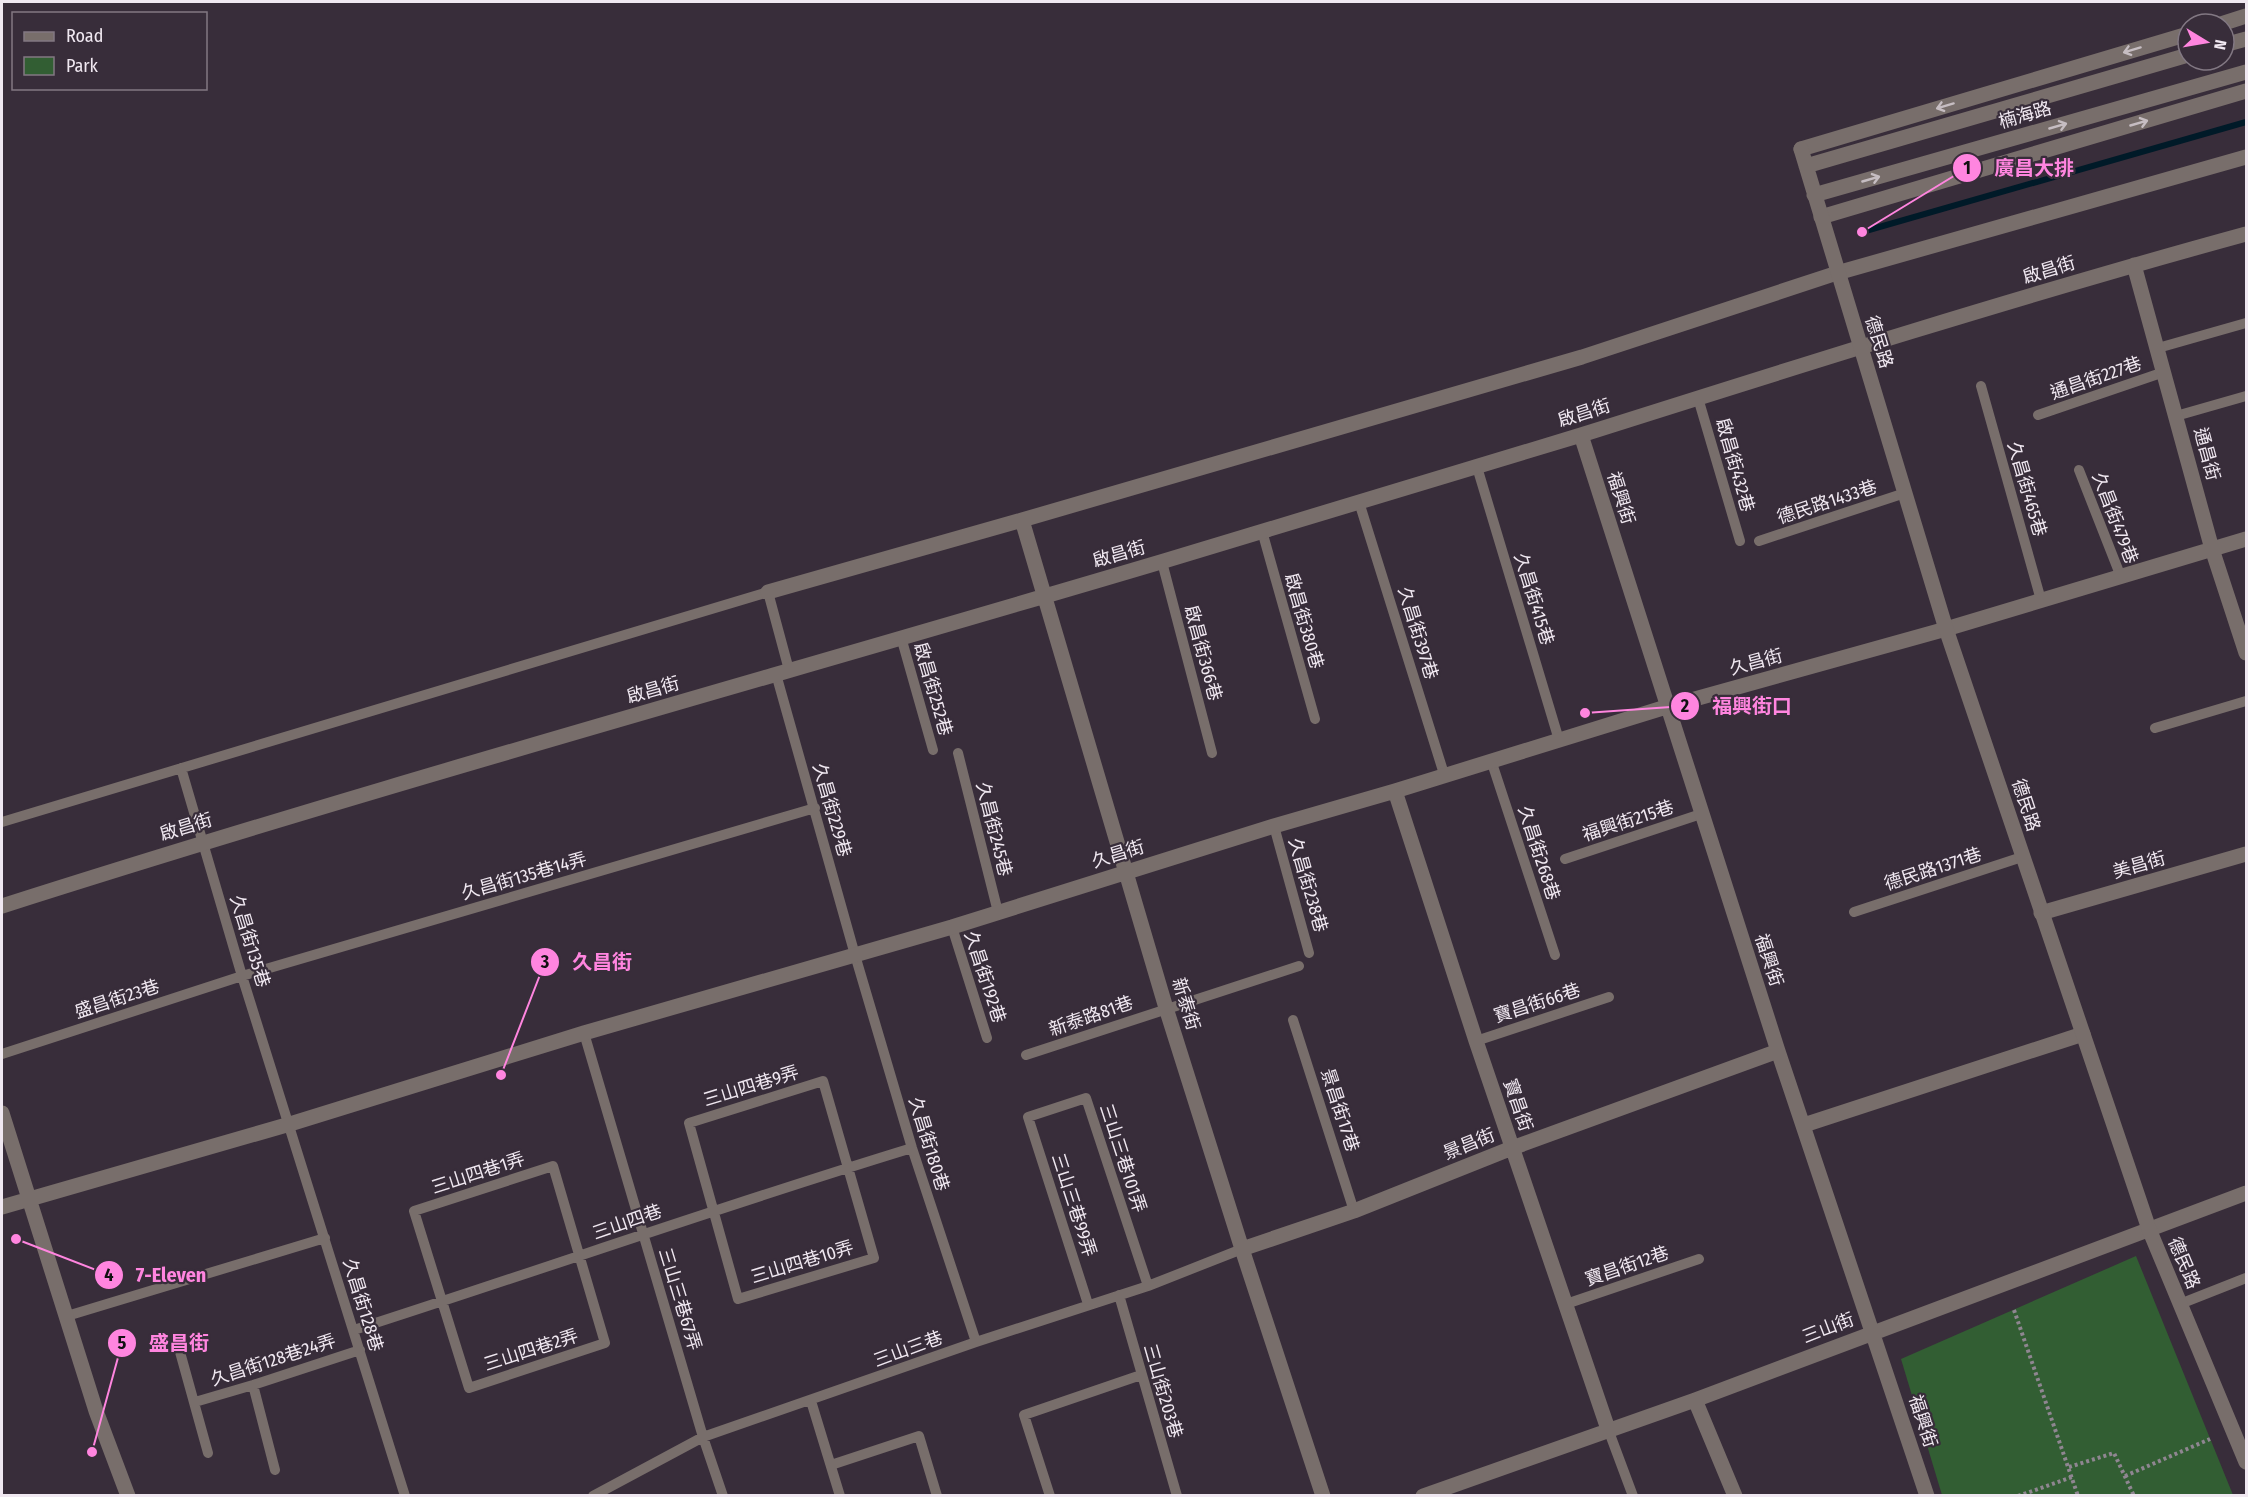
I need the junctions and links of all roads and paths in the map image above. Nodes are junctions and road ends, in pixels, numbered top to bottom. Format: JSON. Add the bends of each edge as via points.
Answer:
{"nodes":[{"id":1,"x":2176,"y":38,"type":"edge"},
{"id":2,"x":2176,"y":58,"type":"edge"},
{"id":3,"x":2247,"y":72,"type":"edge"},
{"id":4,"x":2247,"y":91,"type":"edge"},
{"id":5,"x":1801,"y":149,"type":"joint"},
{"id":6,"x":2247,"y":158,"type":"edge"},
{"id":7,"x":1806,"y":166,"type":"junction"},
{"id":8,"x":1814,"y":195,"type":"junction"},
{"id":9,"x":1821,"y":216,"type":"junction"},
{"id":10,"x":2247,"y":234,"type":"edge"},
{"id":11,"x":2134,"y":264,"type":"junction"},
{"id":12,"x":1837,"y":273,"type":"junction"},
{"id":13,"x":2247,"y":323,"type":"edge"},
{"id":14,"x":1860,"y":347,"type":"junction"},
{"id":15,"x":2158,"y":348,"type":"junction"},
{"id":16,"x":2164,"y":372,"type":"junction"},
{"id":17,"x":1981,"y":387,"type":"dead end"},
{"id":18,"x":2247,"y":396,"type":"edge"},
{"id":19,"x":1698,"y":398,"type":"junction"},
{"id":20,"x":2038,"y":415,"type":"dead end"},
{"id":21,"x":2176,"y":417,"type":"junction"},
{"id":22,"x":1581,"y":435,"type":"junction"},
{"id":23,"x":1477,"y":467,"type":"junction"},
{"id":24,"x":2079,"y":470,"type":"dead end"},
{"id":25,"x":1905,"y":494,"type":"junction"},
{"id":26,"x":1359,"y":502,"type":"junction"},
{"id":27,"x":1022,"y":520,"type":"junction"},
{"id":28,"x":1262,"y":531,"type":"junction"},
{"id":29,"x":2247,"y":539,"type":"edge"},
{"id":30,"x":1740,"y":541,"type":"dead end"},
{"id":31,"x":1759,"y":541,"type":"dead end"},
{"id":32,"x":2212,"y":549,"type":"junction"},
{"id":33,"x":1162,"y":561,"type":"junction"},
{"id":34,"x":2121,"y":577,"type":"junction"},
{"id":35,"x":768,"y":592,"type":"junction"},
{"id":36,"x":1044,"y":596,"type":"junction"},
{"id":37,"x":2041,"y":600,"type":"junction"},
{"id":38,"x":1946,"y":629,"type":"junction"},
{"id":39,"x":901,"y":638,"type":"junction"},
{"id":40,"x":2247,"y":652,"type":"edge"},
{"id":41,"x":782,"y":672,"type":"junction"},
{"id":42,"x":2247,"y":701,"type":"edge"},
{"id":43,"x":1666,"y":707,"type":"junction"},
{"id":44,"x":1316,"y":719,"type":"dead end"},
{"id":45,"x":2155,"y":728,"type":"dead end"},
{"id":46,"x":1560,"y":740,"type":"junction"},
{"id":47,"x":933,"y":750,"type":"dead end"},
{"id":48,"x":958,"y":753,"type":"dead end"},
{"id":49,"x":1212,"y":753,"type":"dead end"},
{"id":50,"x":1491,"y":760,"type":"junction"},
{"id":51,"x":181,"y":768,"type":"junction"},
{"id":52,"x":1444,"y":774,"type":"junction"},
{"id":53,"x":1395,"y":791,"type":"junction"},
{"id":54,"x":814,"y":808,"type":"junction"},
{"id":55,"x":1701,"y":814,"type":"junction"},
{"id":56,"x":2,"y":822,"type":"edge"},
{"id":57,"x":1274,"y":826,"type":"junction"},
{"id":58,"x":203,"y":842,"type":"junction"},
{"id":59,"x":2247,"y":854,"type":"edge"},
{"id":60,"x":2022,"y":857,"type":"junction"},
{"id":61,"x":1565,"y":859,"type":"dead end"},
{"id":62,"x":1126,"y":873,"type":"junction"},
{"id":63,"x":2,"y":906,"type":"edge"},
{"id":64,"x":998,"y":912,"type":"junction"},
{"id":65,"x":1854,"y":912,"type":"dead end"},
{"id":66,"x":2041,"y":913,"type":"junction"},
{"id":67,"x":952,"y":927,"type":"junction"},
{"id":68,"x":1309,"y":953,"type":"dead end"},
{"id":69,"x":855,"y":955,"type":"junction"},
{"id":70,"x":1555,"y":955,"type":"dead end"},
{"id":71,"x":1299,"y":966,"type":"dead end"},
{"id":72,"x":242,"y":976,"type":"junction"},
{"id":73,"x":1609,"y":997,"type":"dead end"},
{"id":74,"x":1166,"y":1008,"type":"junction"},
{"id":75,"x":1293,"y":1020,"type":"dead end"},
{"id":76,"x":584,"y":1033,"type":"junction"},
{"id":77,"x":2083,"y":1034,"type":"junction"},
{"id":78,"x":987,"y":1038,"type":"dead end"},
{"id":79,"x":1476,"y":1041,"type":"junction"},
{"id":80,"x":1778,"y":1051,"type":"junction"},
{"id":81,"x":2,"y":1054,"type":"edge"},
{"id":82,"x":1026,"y":1055,"type":"dead end"},
{"id":83,"x":2,"y":1113,"type":"edge"},
{"id":84,"x":1028,"y":1117,"type":"joint"},
{"id":85,"x":290,"y":1124,"type":"junction"},
{"id":86,"x":1804,"y":1125,"type":"junction"},
{"id":87,"x":912,"y":1148,"type":"junction"},
{"id":88,"x":1512,"y":1148,"type":"junction"},
{"id":89,"x":849,"y":1167,"type":"junction"},
{"id":90,"x":2247,"y":1193,"type":"edge"},
{"id":91,"x":30,"y":1198,"type":"junction"},
{"id":92,"x":2,"y":1207,"type":"edge"},
{"id":93,"x":713,"y":1210,"type":"junction"},
{"id":94,"x":1354,"y":1211,"type":"junction"},
{"id":95,"x":2149,"y":1229,"type":"junction"},
{"id":96,"x":643,"y":1234,"type":"junction"},
{"id":97,"x":325,"y":1238,"type":"junction"},
{"id":98,"x":1242,"y":1249,"type":"junction"},
{"id":99,"x":579,"y":1257,"type":"junction"},
{"id":100,"x":1699,"y":1258,"type":"dead end"},
{"id":101,"x":2247,"y":1278,"type":"edge"},
{"id":102,"x":1148,"y":1286,"type":"junction"},
{"id":103,"x":1119,"y":1295,"type":"junction"},
{"id":104,"x":441,"y":1302,"type":"junction"},
{"id":105,"x":1088,"y":1304,"type":"junction"},
{"id":106,"x":1566,"y":1304,"type":"junction"},
{"id":107,"x":2180,"y":1304,"type":"junction"},
{"id":108,"x":2014,"y":1310,"type":"dead end"},
{"id":109,"x":67,"y":1316,"type":"junction"},
{"id":110,"x":354,"y":1330,"type":"junction"},
{"id":111,"x":1873,"y":1332,"type":"junction"},
{"id":112,"x":976,"y":1342,"type":"junction"},
{"id":113,"x":360,"y":1350,"type":"junction"},
{"id":114,"x":180,"y":1352,"type":"dead end"},
{"id":115,"x":1141,"y":1375,"type":"junction"},
{"id":116,"x":253,"y":1385,"type":"junction"},
{"id":117,"x":1695,"y":1400,"type":"junction"},
{"id":118,"x":811,"y":1401,"type":"junction"},
{"id":119,"x":195,"y":1402,"type":"junction"},
{"id":120,"x":1608,"y":1429,"type":"junction"},
{"id":121,"x":703,"y":1437,"type":"junction"},
{"id":122,"x":2210,"y":1438,"type":"dead end"},
{"id":123,"x":208,"y":1453,"type":"dead end"},
{"id":124,"x":2247,"y":1462,"type":"edge"},
{"id":125,"x":831,"y":1465,"type":"junction"},
{"id":126,"x":2068,"y":1467,"type":"junction"},
{"id":127,"x":274,"y":1470,"type":"dead end"},
{"id":128,"x":2125,"y":1476,"type":"junction"},
{"id":129,"x":2072,"y":1477,"type":"junction"},
{"id":130,"x":1177,"y":1495,"type":"edge"},
{"id":131,"x":2018,"y":1495,"type":"edge"},
{"id":132,"x":128,"y":1496,"type":"edge"},
{"id":133,"x":405,"y":1496,"type":"edge"},
{"id":134,"x":593,"y":1496,"type":"edge"},
{"id":135,"x":723,"y":1496,"type":"edge"},
{"id":136,"x":840,"y":1496,"type":"edge"},
{"id":137,"x":937,"y":1496,"type":"edge"},
{"id":138,"x":1050,"y":1496,"type":"edge"},
{"id":139,"x":1323,"y":1496,"type":"edge"},
{"id":140,"x":1423,"y":1496,"type":"edge"},
{"id":141,"x":1633,"y":1496,"type":"edge"},
{"id":142,"x":1735,"y":1496,"type":"edge"},
{"id":143,"x":1927,"y":1496,"type":"edge"},
{"id":144,"x":2078,"y":1496,"type":"edge"},
{"id":145,"x":2134,"y":1496,"type":"edge"}],
"edges":[{"from":1,"to":5,"type":"street","name":"楠海路","one_way":true},
{"from":2,"to":7,"type":"street","name":"楠海路"},
{"from":8,"to":3,"type":"street","name":"楠海路","one_way":true},
{"from":9,"to":4,"type":"street","one_way":true},
{"from":5,"to":7,"type":"street","name":"德民路"},
{"from":6,"to":12,"type":"street"},
{"from":7,"to":8,"type":"street","name":"德民路"},
{"from":8,"to":9,"type":"street","name":"德民路"},
{"from":9,"to":12,"type":"street","name":"德民路"},
{"from":10,"to":11,"type":"street","name":"啟昌街"},
{"from":11,"to":14,"type":"street","name":"啟昌街"},
{"from":11,"to":15,"type":"street","name":"通昌街"},
{"from":12,"to":14,"type":"street","name":"德民路"},
{"from":12,"to":27,"type":"street","via":[[1582,357]]},
{"from":13,"to":15,"type":"lane"},
{"from":14,"to":19,"type":"street","name":"啟昌街"},
{"from":14,"to":25,"type":"street","name":"德民路"},
{"from":15,"to":16,"type":"street","name":"通昌街"},
{"from":16,"to":20,"type":"lane","name":"通昌街227巷"},
{"from":16,"to":21,"type":"street","name":"通昌街"},
{"from":17,"to":37,"type":"lane","name":"久昌街465巷"},
{"from":18,"to":21,"type":"lane"},
{"from":19,"to":22,"type":"street","name":"啟昌街"},
{"from":19,"to":30,"type":"lane","name":"啟昌街432巷"},
{"from":21,"to":32,"type":"street","name":"通昌街"},
{"from":22,"to":23,"type":"street","name":"啟昌街"},
{"from":22,"to":43,"type":"street","name":"福興街"},
{"from":23,"to":26,"type":"street","name":"啟昌街"},
{"from":23,"to":46,"type":"lane","name":"久昌街415巷"},
{"from":24,"to":34,"type":"lane","name":"久昌街479巷"},
{"from":25,"to":31,"type":"lane","name":"德民路1433巷"},
{"from":25,"to":38,"type":"street","name":"德民路"},
{"from":26,"to":28,"type":"street","name":"啟昌街"},
{"from":26,"to":52,"type":"lane","name":"久昌街397巷"},
{"from":27,"to":35,"type":"street"},
{"from":27,"to":36,"type":"street","name":"新泰街"},
{"from":28,"to":33,"type":"street","name":"啟昌街"},
{"from":28,"to":44,"type":"lane","name":"啟昌街380巷"},
{"from":29,"to":32,"type":"street","name":"久昌街"},
{"from":32,"to":34,"type":"street","name":"久昌街"},
{"from":32,"to":40,"type":"street","name":"通昌街"},
{"from":33,"to":36,"type":"street","name":"啟昌街"},
{"from":33,"to":49,"type":"lane","name":"啟昌街366巷"},
{"from":34,"to":37,"type":"street","name":"久昌街"},
{"from":35,"to":41,"type":"lane","name":"久昌街229巷"},
{"from":35,"to":51,"type":"lane"},
{"from":36,"to":39,"type":"street","name":"啟昌街"},
{"from":36,"to":62,"type":"street","name":"新泰街"},
{"from":37,"to":38,"type":"street","name":"久昌街"},
{"from":38,"to":43,"type":"street","name":"久昌街"},
{"from":38,"to":60,"type":"street","name":"德民路"},
{"from":39,"to":41,"type":"street","name":"啟昌街"},
{"from":39,"to":47,"type":"lane","name":"啟昌街252巷"},
{"from":41,"to":54,"type":"lane","name":"久昌街229巷"},
{"from":41,"to":58,"type":"street","name":"啟昌街"},
{"from":42,"to":45,"type":"lane"},
{"from":43,"to":46,"type":"street","name":"久昌街"},
{"from":43,"to":55,"type":"street","name":"福興街"},
{"from":46,"to":50,"type":"street","name":"久昌街"},
{"from":48,"to":64,"type":"lane","name":"久昌街245巷"},
{"from":50,"to":52,"type":"street","name":"久昌街"},
{"from":50,"to":70,"type":"lane","name":"久昌街268巷"},
{"from":51,"to":56,"type":"lane"},
{"from":51,"to":58,"type":"lane","name":"久昌街135巷"},
{"from":52,"to":53,"type":"street","name":"久昌街"},
{"from":53,"to":57,"type":"street","name":"久昌街"},
{"from":53,"to":79,"type":"street","name":"寶昌街"},
{"from":54,"to":69,"type":"lane","name":"久昌街229巷"},
{"from":54,"to":72,"type":"lane","name":"久昌街135巷14弄"},
{"from":55,"to":61,"type":"lane","name":"福興街215巷"},
{"from":55,"to":80,"type":"street","name":"福興街"},
{"from":57,"to":62,"type":"street","name":"久昌街"},
{"from":57,"to":68,"type":"lane","name":"久昌街238巷"},
{"from":58,"to":63,"type":"street","name":"啟昌街"},
{"from":58,"to":72,"type":"lane","name":"久昌街135巷"},
{"from":59,"to":66,"type":"street","name":"美昌街"},
{"from":60,"to":65,"type":"lane","name":"德民路1371巷"},
{"from":60,"to":66,"type":"street","name":"德民路"},
{"from":62,"to":64,"type":"street","name":"久昌街"},
{"from":62,"to":74,"type":"street","name":"新泰街"},
{"from":64,"to":67,"type":"street","name":"久昌街"},
{"from":66,"to":77,"type":"street","name":"德民路"},
{"from":67,"to":69,"type":"street","name":"久昌街"},
{"from":67,"to":78,"type":"lane","name":"久昌街192巷"},
{"from":69,"to":76,"type":"street","name":"久昌街"},
{"from":69,"to":87,"type":"lane","name":"久昌街180巷"},
{"from":71,"to":74,"type":"lane","name":"新泰路81巷"},
{"from":72,"to":81,"type":"lane","name":"盛昌街23巷"},
{"from":72,"to":85,"type":"lane","name":"久昌街135巷"},
{"from":73,"to":79,"type":"lane","name":"寶昌街66巷"},
{"from":74,"to":82,"type":"lane","name":"新泰路81巷"},
{"from":74,"to":98,"type":"street","name":"新泰街"},
{"from":75,"to":94,"type":"lane","name":"景昌街17巷"},
{"from":76,"to":85,"type":"street","name":"久昌街"},
{"from":76,"to":96,"type":"lane","name":"三山三巷67弄"},
{"from":77,"to":86,"type":"street"},
{"from":77,"to":95,"type":"street","name":"德民路"},
{"from":79,"to":88,"type":"street","name":"寶昌街"},
{"from":80,"to":86,"type":"street","name":"福興街"},
{"from":80,"to":88,"type":"street","name":"景昌街"},
{"from":83,"to":91,"type":"street"},
{"from":84,"to":102,"type":"lane","name":"三山三巷101弄","via":[[1086,1098]]},
{"from":84,"to":105,"type":"lane","name":"三山三巷99弄"},
{"from":85,"to":91,"type":"street","name":"久昌街"},
{"from":85,"to":97,"type":"lane","name":"久昌街128巷"},
{"from":86,"to":111,"type":"street","name":"福興街"},
{"from":87,"to":89,"type":"lane","name":"三山四巷"},
{"from":87,"to":112,"type":"lane","name":"久昌街180巷"},
{"from":88,"to":94,"type":"street","name":"景昌街"},
{"from":88,"to":106,"type":"street","name":"寶昌街"},
{"from":89,"to":93,"type":"lane","name":"三山四巷"},
{"from":89,"to":93,"type":"lane","name":"三山四巷9弄","via":[[823,1081],[689,1123]]},
{"from":89,"to":93,"type":"lane","name":"三山四巷10弄","via":[[874,1258],[738,1299]]},
{"from":90,"to":95,"type":"street","name":"三山街"},
{"from":91,"to":92,"type":"street","name":"久昌街"},
{"from":91,"to":109,"type":"street"},
{"from":93,"to":96,"type":"lane","name":"三山四巷"},
{"from":94,"to":98,"type":"street","name":"景昌街"},
{"from":95,"to":107,"type":"street","name":"德民路"},
{"from":95,"to":111,"type":"street","name":"三山街"},
{"from":96,"to":99,"type":"lane","name":"三山四巷"},
{"from":96,"to":121,"type":"lane","name":"三山三巷67弄"},
{"from":97,"to":109,"type":"lane"},
{"from":97,"to":110,"type":"lane","name":"久昌街128巷"},
{"from":98,"to":102,"type":"lane","name":"三山三巷"},
{"from":98,"to":139,"type":"street","name":"新泰街"},
{"from":99,"to":104,"type":"lane","name":"三山四巷"},
{"from":99,"to":104,"type":"lane","name":"三山四巷2弄","via":[[605,1343],[469,1388]]},
{"from":99,"to":104,"type":"lane","name":"三山四巷1弄","via":[[553,1166],[425,1207],[414,1211]]},
{"from":100,"to":106,"type":"lane","name":"寶昌街12巷"},
{"from":101,"to":107,"type":"lane"},
{"from":102,"to":103,"type":"lane","name":"三山三巷"},
{"from":103,"to":105,"type":"lane","name":"三山三巷"},
{"from":103,"to":115,"type":"lane","name":"三山街203巷"},
{"from":104,"to":110,"type":"lane","name":"三山四巷"},
{"from":105,"to":112,"type":"lane","name":"三山三巷"},
{"from":106,"to":120,"type":"street","name":"寶昌街"},
{"from":107,"to":124,"type":"street","name":"德民路"},
{"from":108,"to":126,"type":"path"},
{"from":109,"to":132,"type":"street","via":[[96,1411]]},
{"from":110,"to":113,"type":"lane","name":"久昌街128巷"},
{"from":111,"to":117,"type":"street","name":"三山街"},
{"from":111,"to":143,"type":"street","name":"福興街"},
{"from":112,"to":118,"type":"lane","name":"三山三巷"},
{"from":113,"to":116,"type":"lane","name":"久昌街128巷24弄"},
{"from":113,"to":133,"type":"lane","name":"久昌街128巷"},
{"from":114,"to":119,"type":"lane"},
{"from":115,"to":130,"type":"lane","name":"三山街203巷"},
{"from":115,"to":138,"type":"lane","via":[[1024,1415]]},
{"from":116,"to":119,"type":"lane","name":"久昌街128巷24弄"},
{"from":116,"to":127,"type":"lane"},
{"from":117,"to":120,"type":"street","name":"三山街"},
{"from":117,"to":142,"type":"street"},
{"from":118,"to":121,"type":"lane","name":"三山三巷"},
{"from":118,"to":125,"type":"lane"},
{"from":119,"to":123,"type":"lane"},
{"from":120,"to":140,"type":"street","name":"三山街"},
{"from":120,"to":141,"type":"lane"},
{"from":121,"to":134,"type":"lane","name":"三山三巷"},
{"from":121,"to":135,"type":"lane","name":"三山三巷67弄"},
{"from":122,"to":128,"type":"path"},
{"from":125,"to":136,"type":"lane"},
{"from":125,"to":137,"type":"lane","via":[[919,1436]]},
{"from":126,"to":128,"type":"path","via":[[2114,1453]]},
{"from":126,"to":129,"type":"path"},
{"from":128,"to":145,"type":"path"},
{"from":129,"to":131,"type":"path"},
{"from":129,"to":144,"type":"path"}]}
